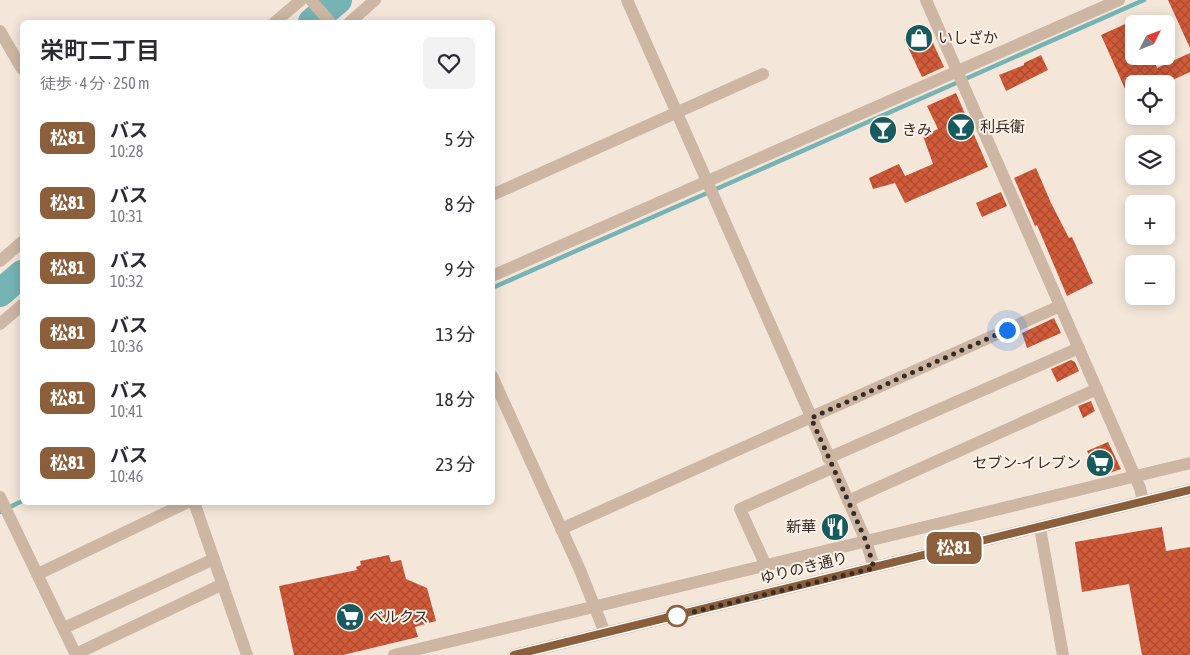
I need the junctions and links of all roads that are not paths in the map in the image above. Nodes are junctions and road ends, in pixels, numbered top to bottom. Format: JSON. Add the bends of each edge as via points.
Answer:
{"nodes":[{"id":1,"x":300,"y":0,"type":"edge"},
{"id":2,"x":311,"y":0,"type":"edge"},
{"id":3,"x":375,"y":0,"type":"edge"},
{"id":4,"x":627,"y":0,"type":"edge"},
{"id":5,"x":926,"y":0,"type":"edge"},
{"id":6,"x":1119,"y":0,"type":"edge"},
{"id":7,"x":277,"y":20,"type":"edge"},
{"id":8,"x":328,"y":20,"type":"edge"},
{"id":9,"x":352,"y":20,"type":"edge"},
{"id":10,"x":0,"y":31,"type":"edge"},
{"id":11,"x":20,"y":66,"type":"edge"},
{"id":12,"x":763,"y":74,"type":"dead end"},
{"id":13,"x":959,"y":78,"type":"junction"},
{"id":14,"x":676,"y":114,"type":"junction"},
{"id":15,"x":709,"y":188,"type":"junction"},
{"id":16,"x":495,"y":194,"type":"edge"},
{"id":17,"x":20,"y":244,"type":"edge"},
{"id":18,"x":0,"y":261,"type":"edge"},
{"id":19,"x":495,"y":275,"type":"edge"},
{"id":20,"x":20,"y":306,"type":"edge"},
{"id":21,"x":1060,"y":306,"type":"junction"},
{"id":22,"x":0,"y":324,"type":"edge"},
{"id":23,"x":1079,"y":348,"type":"junction"},
{"id":24,"x":495,"y":383,"type":"edge"},
{"id":25,"x":1097,"y":389,"type":"junction"},
{"id":26,"x":811,"y":418,"type":"junction"},
{"id":27,"x":830,"y":463,"type":"junction"},
{"id":28,"x":1190,"y":463,"type":"edge"},
{"id":29,"x":1134,"y":477,"type":"junction"},
{"id":30,"x":1190,"y":490,"type":"edge"},
{"id":31,"x":848,"y":501,"type":"junction"},
{"id":32,"x":1143,"y":502,"type":"junction"},
{"id":33,"x":4,"y":505,"type":"edge"},
{"id":34,"x":182,"y":505,"type":"edge"},
{"id":35,"x":195,"y":505,"type":"edge"},
{"id":36,"x":1040,"y":528,"type":"junction"},
{"id":37,"x":561,"y":529,"type":"junction"},
{"id":38,"x":866,"y":541,"type":"junction"},
{"id":39,"x":214,"y":559,"type":"junction"},
{"id":40,"x":766,"y":566,"type":"junction"},
{"id":41,"x":874,"y":568,"type":"junction"},
{"id":42,"x":38,"y":574,"type":"junction"},
{"id":43,"x":223,"y":584,"type":"junction"},
{"id":44,"x":595,"y":607,"type":"junction"},
{"id":45,"x":64,"y":628,"type":"junction"},
{"id":46,"x":605,"y":633,"type":"junction"},
{"id":47,"x":76,"y":654,"type":"edge"},
{"id":48,"x":247,"y":655,"type":"edge"},
{"id":49,"x":394,"y":655,"type":"edge"},
{"id":50,"x":514,"y":655,"type":"edge"},
{"id":51,"x":1063,"y":655,"type":"edge"}],
"edges":[{"from":1,"to":7,"type":"street"},
{"from":2,"to":8,"type":"street"},
{"from":3,"to":9,"type":"street"},
{"from":4,"to":14,"type":"street"},
{"from":5,"to":13,"type":"street"},
{"from":6,"to":13,"type":"street"},
{"from":10,"to":11,"type":"street"},
{"from":12,"to":14,"type":"street"},
{"from":13,"to":15,"type":"street"},
{"from":13,"to":21,"type":"street"},
{"from":14,"to":15,"type":"street"},
{"from":14,"to":16,"type":"street"},
{"from":15,"to":19,"type":"street"},
{"from":15,"to":26,"type":"street"},
{"from":17,"to":18,"type":"street"},
{"from":20,"to":22,"type":"street"},
{"from":21,"to":23,"type":"street"},
{"from":21,"to":26,"type":"street"},
{"from":23,"to":25,"type":"street"},
{"from":23,"to":27,"type":"street"},
{"from":24,"to":37,"type":"street"},
{"from":25,"to":29,"type":"street"},
{"from":25,"to":31,"type":"street"},
{"from":26,"to":27,"type":"street"},
{"from":26,"to":37,"type":"street"},
{"from":27,"to":31,"type":"street"},
{"from":27,"to":40,"type":"street","via":[[740,509]]},
{"from":28,"to":29,"type":"street"},
{"from":29,"to":32,"type":"street"},
{"from":29,"to":38,"type":"street"},
{"from":30,"to":32,"type":"street","name":"ゆりのき通り"},
{"from":31,"to":38,"type":"street"},
{"from":32,"to":36,"type":"street","name":"ゆりのき通り"},
{"from":33,"to":42,"type":"street"},
{"from":34,"to":42,"type":"street"},
{"from":35,"to":39,"type":"street"},
{"from":36,"to":41,"type":"street","name":"ゆりのき通り"},
{"from":36,"to":51,"type":"street"},
{"from":37,"to":44,"type":"street"},
{"from":38,"to":40,"type":"street"},
{"from":38,"to":41,"type":"street"},
{"from":39,"to":43,"type":"street"},
{"from":39,"to":45,"type":"street"},
{"from":40,"to":44,"type":"street"},
{"from":41,"to":46,"type":"street","name":"ゆりのき通り"},
{"from":42,"to":45,"type":"street"},
{"from":43,"to":47,"type":"street"},
{"from":43,"to":48,"type":"street"},
{"from":44,"to":46,"type":"street"},
{"from":44,"to":49,"type":"street"},
{"from":45,"to":47,"type":"street"},
{"from":46,"to":50,"type":"street","name":"ゆりのき通り"}]}
